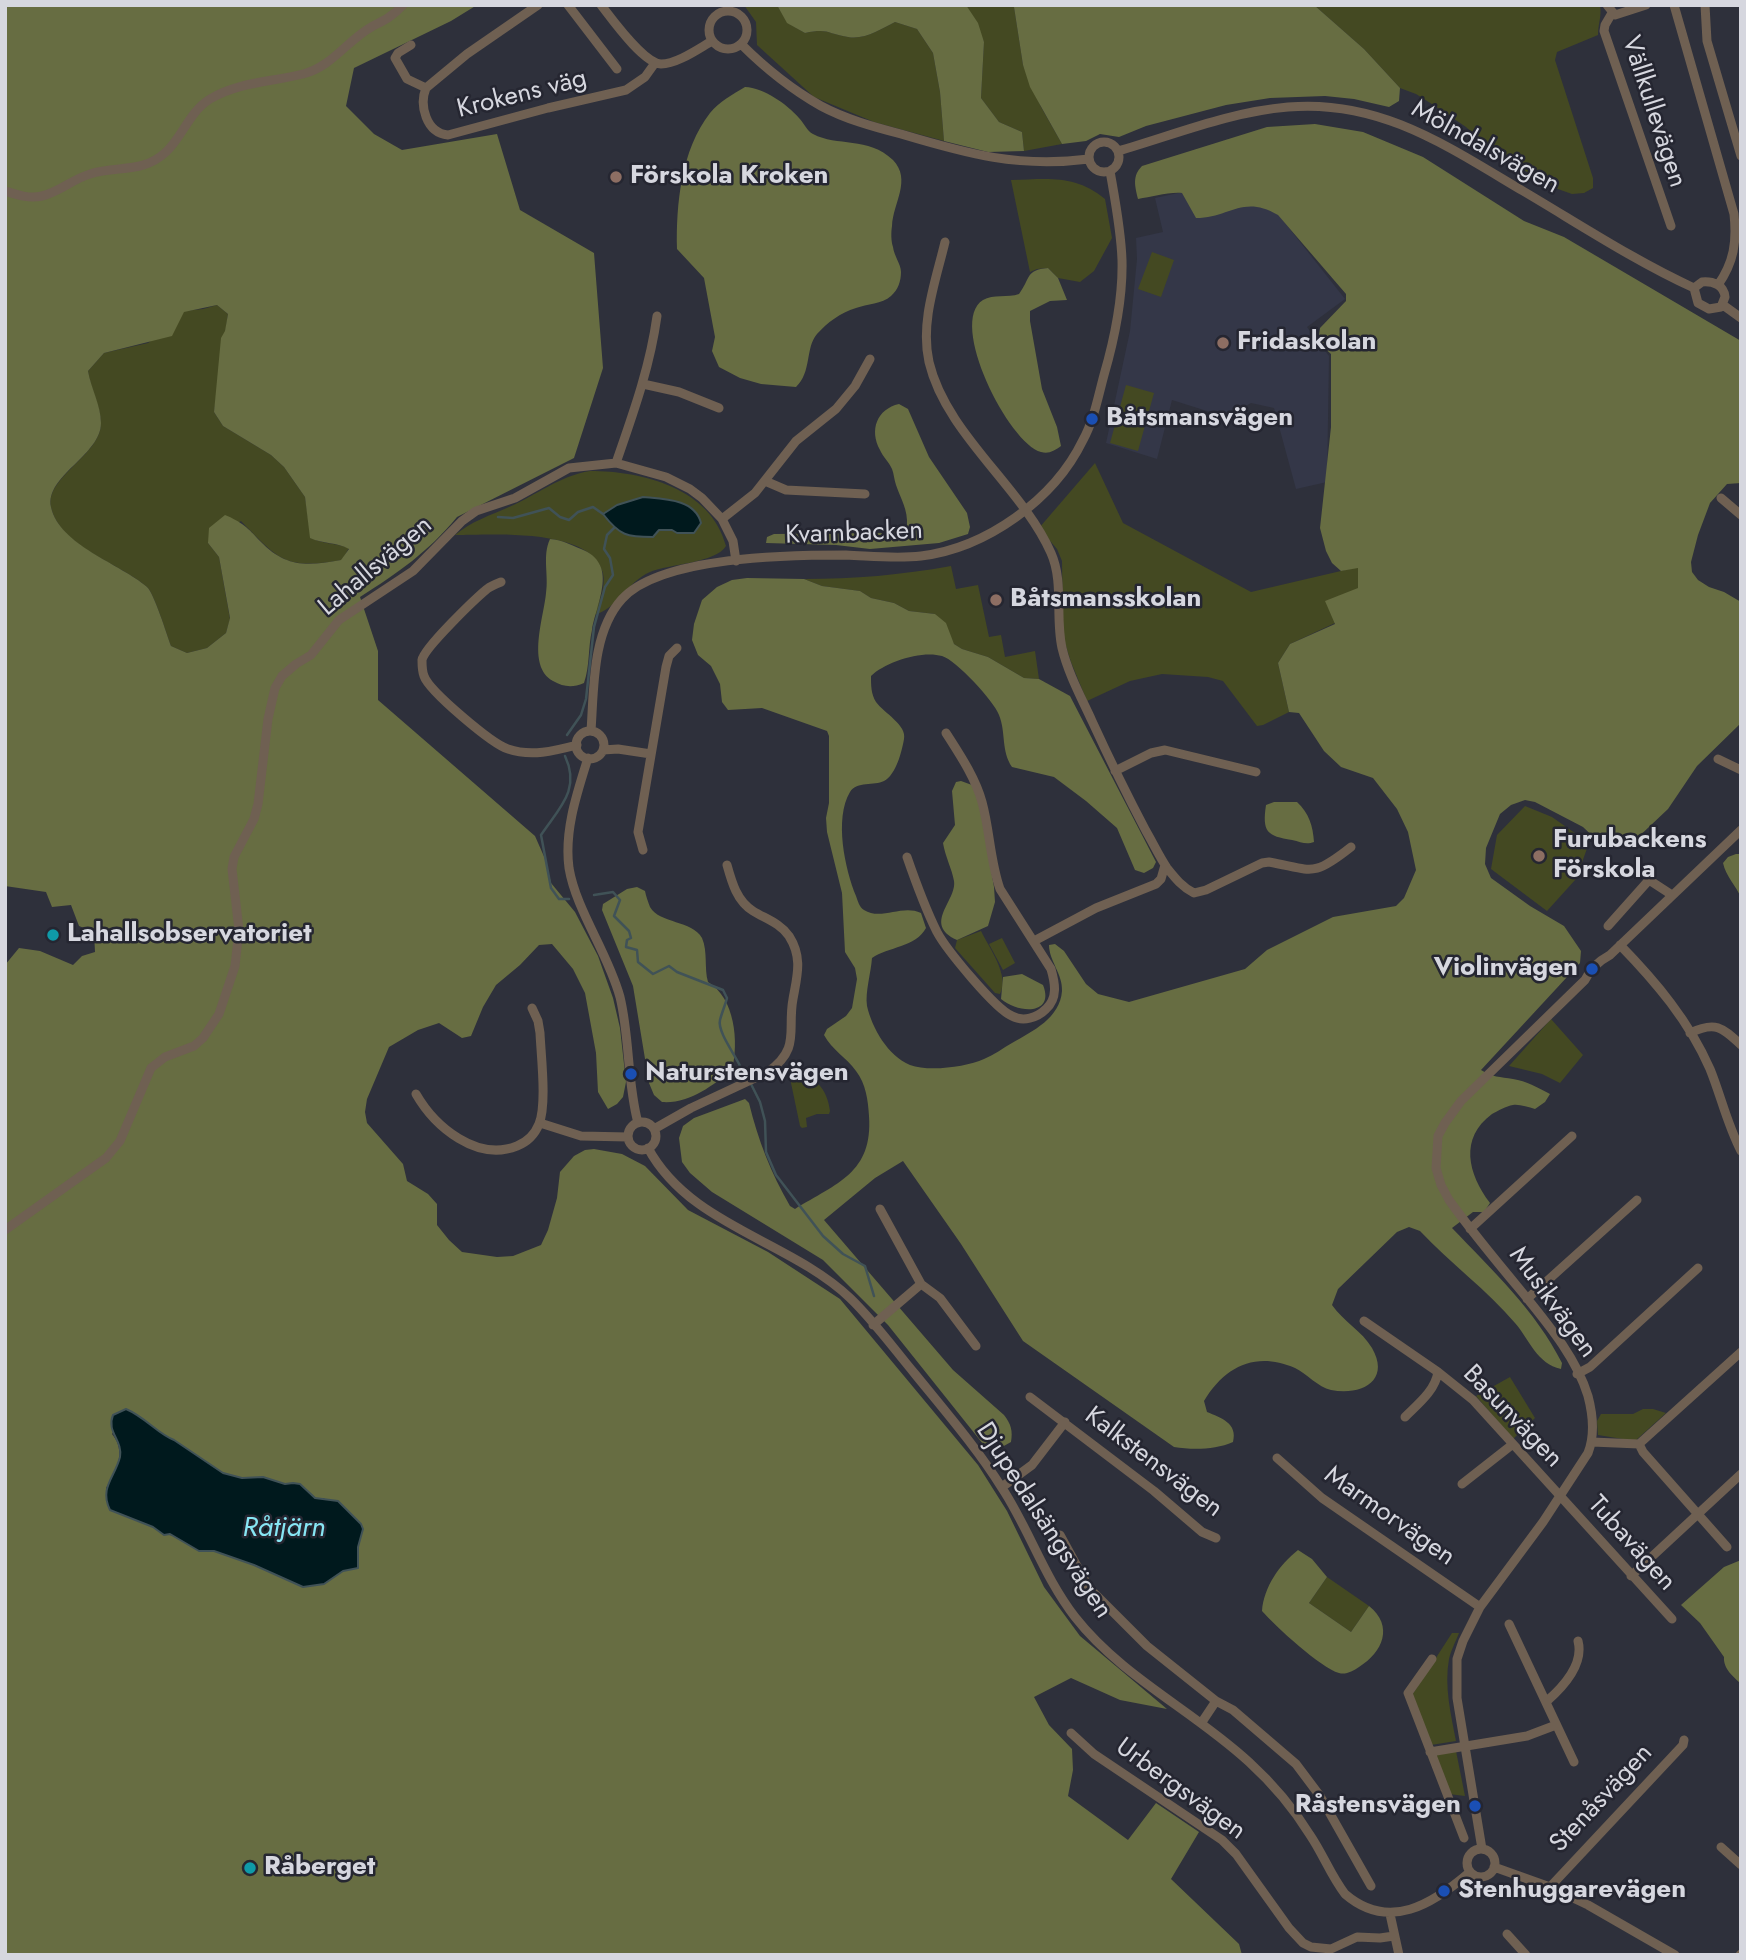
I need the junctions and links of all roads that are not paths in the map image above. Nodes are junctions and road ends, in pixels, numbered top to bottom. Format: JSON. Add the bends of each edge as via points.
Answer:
{"nodes":[{"id":1,"x":403,"y":5,"type":"edge"},
{"id":2,"x":538,"y":5,"type":"edge"},
{"id":3,"x":568,"y":5,"type":"edge"},
{"id":4,"x":601,"y":5,"type":"edge"},
{"id":5,"x":708,"y":5,"type":"edge"},
{"id":6,"x":1646,"y":5,"type":"edge"},
{"id":7,"x":1674,"y":5,"type":"edge"},
{"id":8,"x":1705,"y":5,"type":"edge"},
{"id":9,"x":724,"y":8,"type":"edge"},
{"id":10,"x":1610,"y":9,"type":"edge"},
{"id":11,"x":712,"y":19,"type":"junction"},
{"id":12,"x":712,"y":41,"type":"junction"},
{"id":13,"x":741,"y":44,"type":"junction"},
{"id":14,"x":411,"y":45,"type":"dead end"},
{"id":15,"x":655,"y":63,"type":"junction"},
{"id":16,"x":617,"y":69,"type":"dead end"},
{"id":17,"x":426,"y":88,"type":"junction"},
{"id":18,"x":1118,"y":151,"type":"junction"},
{"id":19,"x":1741,"y":156,"type":"edge"},
{"id":20,"x":1089,"y":159,"type":"junction"},
{"id":21,"x":1110,"y":171,"type":"junction"},
{"id":22,"x":5,"y":191,"type":"edge"},
{"id":23,"x":1671,"y":226,"type":"dead end"},
{"id":24,"x":945,"y":242,"type":"dead end"},
{"id":25,"x":1718,"y":285,"type":"junction"},
{"id":26,"x":1694,"y":288,"type":"junction"},
{"id":27,"x":1723,"y":305,"type":"junction"},
{"id":28,"x":657,"y":316,"type":"dead end"},
{"id":29,"x":1741,"y":317,"type":"edge"},
{"id":30,"x":870,"y":359,"type":"dead end"},
{"id":31,"x":643,"y":384,"type":"junction"},
{"id":32,"x":719,"y":408,"type":"dead end"},
{"id":33,"x":616,"y":463,"type":"junction"},
{"id":34,"x":765,"y":481,"type":"junction"},
{"id":35,"x":865,"y":494,"type":"dead end"},
{"id":36,"x":1721,"y":498,"type":"dead end"},
{"id":37,"x":1024,"y":511,"type":"junction"},
{"id":38,"x":1741,"y":514,"type":"edge"},
{"id":39,"x":722,"y":519,"type":"junction"},
{"id":40,"x":736,"y":561,"type":"junction"},
{"id":41,"x":501,"y":582,"type":"dead end"},
{"id":42,"x":677,"y":648,"type":"dead end"},
{"id":43,"x":591,"y":731,"type":"junction"},
{"id":44,"x":946,"y":733,"type":"dead end"},
{"id":45,"x":577,"y":746,"type":"junction"},
{"id":46,"x":603,"y":750,"type":"junction"},
{"id":47,"x":651,"y":754,"type":"junction"},
{"id":48,"x":588,"y":758,"type":"junction"},
{"id":49,"x":1718,"y":759,"type":"dead end"},
{"id":50,"x":1741,"y":770,"type":"edge"},
{"id":51,"x":1115,"y":771,"type":"junction"},
{"id":52,"x":1256,"y":772,"type":"dead end"},
{"id":53,"x":1741,"y":830,"type":"edge"},
{"id":54,"x":1351,"y":847,"type":"dead end"},
{"id":55,"x":643,"y":850,"type":"dead end"},
{"id":56,"x":907,"y":857,"type":"dead end"},
{"id":57,"x":727,"y":865,"type":"dead end"},
{"id":58,"x":1165,"y":865,"type":"junction"},
{"id":59,"x":1672,"y":895,"type":"junction"},
{"id":60,"x":1608,"y":926,"type":"dead end"},
{"id":61,"x":1034,"y":941,"type":"junction"},
{"id":62,"x":1620,"y":945,"type":"junction"},
{"id":63,"x":532,"y":1008,"type":"dead end"},
{"id":64,"x":1690,"y":1033,"type":"junction"},
{"id":65,"x":1741,"y":1045,"type":"edge"},
{"id":66,"x":416,"y":1094,"type":"dead end"},
{"id":67,"x":540,"y":1123,"type":"junction"},
{"id":68,"x":638,"y":1123,"type":"junction"},
{"id":69,"x":653,"y":1129,"type":"junction"},
{"id":70,"x":1572,"y":1136,"type":"dead end"},
{"id":71,"x":628,"y":1137,"type":"junction"},
{"id":72,"x":648,"y":1149,"type":"junction"},
{"id":73,"x":1741,"y":1150,"type":"edge"},
{"id":74,"x":1637,"y":1200,"type":"dead end"},
{"id":75,"x":880,"y":1209,"type":"dead end"},
{"id":76,"x":1470,"y":1228,"type":"junction"},
{"id":77,"x":5,"y":1230,"type":"edge"},
{"id":78,"x":1698,"y":1268,"type":"dead end"},
{"id":79,"x":921,"y":1284,"type":"junction"},
{"id":80,"x":1527,"y":1299,"type":"junction"},
{"id":81,"x":1364,"y":1321,"type":"dead end"},
{"id":82,"x":873,"y":1325,"type":"junction"},
{"id":83,"x":976,"y":1346,"type":"dead end"},
{"id":84,"x":1741,"y":1352,"type":"edge"},
{"id":85,"x":1438,"y":1372,"type":"junction"},
{"id":86,"x":1577,"y":1374,"type":"junction"},
{"id":87,"x":1030,"y":1397,"type":"dead end"},
{"id":88,"x":1405,"y":1417,"type":"dead end"},
{"id":89,"x":1065,"y":1422,"type":"junction"},
{"id":90,"x":1592,"y":1442,"type":"junction"},
{"id":91,"x":1513,"y":1444,"type":"junction"},
{"id":92,"x":1639,"y":1444,"type":"junction"},
{"id":93,"x":1276,"y":1458,"type":"dead end"},
{"id":94,"x":1741,"y":1474,"type":"edge"},
{"id":95,"x":1462,"y":1484,"type":"dead end"},
{"id":96,"x":1002,"y":1486,"type":"junction"},
{"id":97,"x":1560,"y":1497,"type":"junction"},
{"id":98,"x":1697,"y":1514,"type":"junction"},
{"id":99,"x":1060,"y":1535,"type":"dead end"},
{"id":100,"x":1216,"y":1538,"type":"dead end"},
{"id":101,"x":1727,"y":1547,"type":"dead end"},
{"id":102,"x":1631,"y":1576,"type":"junction"},
{"id":103,"x":1480,"y":1607,"type":"junction"},
{"id":104,"x":1672,"y":1619,"type":"dead end"},
{"id":105,"x":1509,"y":1623,"type":"dead end"},
{"id":106,"x":1578,"y":1641,"type":"dead end"},
{"id":107,"x":1432,"y":1659,"type":"dead end"},
{"id":108,"x":1216,"y":1701,"type":"junction"},
{"id":109,"x":1547,"y":1701,"type":"junction"},
{"id":110,"x":1202,"y":1722,"type":"junction"},
{"id":111,"x":1556,"y":1725,"type":"junction"},
{"id":112,"x":1071,"y":1734,"type":"dead end"},
{"id":113,"x":1684,"y":1740,"type":"dead end"},
{"id":114,"x":1463,"y":1745,"type":"junction"},
{"id":115,"x":1430,"y":1752,"type":"junction"},
{"id":116,"x":1574,"y":1762,"type":"dead end"},
{"id":117,"x":1464,"y":1838,"type":"dead end"},
{"id":118,"x":1721,"y":1847,"type":"dead end"},
{"id":119,"x":1482,"y":1849,"type":"junction"},
{"id":120,"x":1741,"y":1865,"type":"edge"},
{"id":121,"x":1494,"y":1867,"type":"junction"},
{"id":122,"x":1470,"y":1872,"type":"junction"},
{"id":123,"x":1371,"y":1886,"type":"dead end"},
{"id":124,"x":1550,"y":1887,"type":"junction"},
{"id":125,"x":1390,"y":1914,"type":"junction"},
{"id":126,"x":1507,"y":1934,"type":"dead end"},
{"id":127,"x":1394,"y":1936,"type":"junction"},
{"id":128,"x":1399,"y":1955,"type":"edge"},
{"id":129,"x":1526,"y":1955,"type":"edge"},
{"id":130,"x":1675,"y":1955,"type":"edge"}],
"edges":[{"from":1,"to":22,"type":"street","via":[[325,66],[242,86],[211,99],[167,150],[140,168],[93,173],[40,197]]},
{"from":2,"to":17,"type":"street","name":"Krokens väg"},
{"from":3,"to":16,"type":"street"},
{"from":4,"to":15,"type":"street"},
{"from":5,"to":11,"type":"street"},
{"from":6,"to":10,"type":"street","name":"Vällkullevägen","via":[[1620,14]]},
{"from":7,"to":25,"type":"street","via":[[1734,214],[1734,256]]},
{"from":8,"to":19,"type":"street","via":[[1707,41]]},
{"from":9,"to":11,"type":"street"},
{"from":9,"to":13,"type":"street","via":[[746,22]]},
{"from":10,"to":23,"type":"street","name":"Vällkullevägen","via":[[1604,31]]},
{"from":11,"to":12,"type":"street","via":[[708,30]]},
{"from":12,"to":13,"type":"street","via":[[726,49]]},
{"from":12,"to":15,"type":"street","name":"Krokens väg","via":[[669,63]]},
{"from":13,"to":20,"type":"street","via":[[792,88],[836,113],[873,126],[1012,162]]},
{"from":14,"to":17,"type":"street","name":"Krokens väg","via":[[395,58],[407,79]]},
{"from":15,"to":17,"type":"street","name":"Krokens väg","via":[[626,90],[448,135],[437,132],[425,113],[422,96]]},
{"from":18,"to":20,"type":"street","via":[[1113,144],[1102,142],[1092,148]]},
{"from":18,"to":21,"type":"street","via":[[1117,164]]},
{"from":18,"to":26,"type":"street","name":"Mölndalsvägen","via":[[1275,108],[1321,106],[1381,116],[1449,147]]},
{"from":20,"to":21,"type":"street","via":[[1096,170]]},
{"from":21,"to":37,"type":"street","name":"Kvarnbacken","via":[[1122,261],[1110,353],[1082,443],[1059,477]]},
{"from":24,"to":37,"type":"street","via":[[929,313],[930,363],[947,405]]},
{"from":25,"to":26,"type":"street","via":[[1702,282]]},
{"from":25,"to":27,"type":"street","via":[[1725,295]]},
{"from":26,"to":27,"type":"street","via":[[1695,299],[1705,308]]},
{"from":27,"to":29,"type":"street"},
{"from":28,"to":31,"type":"street"},
{"from":30,"to":34,"type":"street","via":[[836,409],[796,440]]},
{"from":31,"to":32,"type":"street"},
{"from":31,"to":33,"type":"street"},
{"from":33,"to":39,"type":"street","name":"Lahallsvägen","via":[[690,489]]},
{"from":33,"to":77,"type":"street","name":"Lahallsvägen","via":[[569,468],[515,498],[468,516],[413,571],[339,620],[311,656],[282,676],[268,719],[258,804],[234,858],[239,930],[235,966],[219,1014],[194,1046],[151,1068],[120,1141],[106,1157]]},
{"from":34,"to":35,"type":"street","via":[[786,490]]},
{"from":34,"to":39,"type":"street"},
{"from":36,"to":38,"type":"street"},
{"from":37,"to":40,"type":"street","name":"Kvarnbacken","via":[[971,542],[920,556]]},
{"from":37,"to":51,"type":"street","via":[[1054,562],[1065,659]]},
{"from":39,"to":40,"type":"street","name":"Lahallsvägen"},
{"from":40,"to":43,"type":"street","name":"Kvarnbacken","via":[[655,577],[622,599],[599,642]]},
{"from":41,"to":45,"type":"street","via":[[487,589],[430,645],[422,657],[424,678],[488,737],[509,749],[537,753]]},
{"from":42,"to":47,"type":"street","via":[[666,667]]},
{"from":43,"to":45,"type":"street","via":[[580,736]]},
{"from":43,"to":46,"type":"street","via":[[602,738]]},
{"from":44,"to":61,"type":"street","via":[[981,800],[1000,889]]},
{"from":45,"to":48,"type":"street"},
{"from":46,"to":47,"type":"street"},
{"from":46,"to":48,"type":"street"},
{"from":47,"to":55,"type":"street","via":[[638,832]]},
{"from":48,"to":68,"type":"street","via":[[570,825],[569,868],[620,998]]},
{"from":49,"to":50,"type":"street"},
{"from":51,"to":52,"type":"street","via":[[1165,750]]},
{"from":51,"to":58,"type":"street"},
{"from":53,"to":59,"type":"street","name":"Musikvägen"},
{"from":54,"to":58,"type":"street","via":[[1313,870],[1262,863],[1194,893]]},
{"from":56,"to":61,"type":"street","via":[[939,935],[1010,1016],[1040,1014],[1055,994],[1051,969]]},
{"from":57,"to":69,"type":"street","via":[[735,892],[745,905],[785,930],[794,946],[798,977],[790,1043],[778,1065],[768,1072]]},
{"from":58,"to":61,"type":"street","via":[[1156,884],[1096,908]]},
{"from":59,"to":60,"type":"street","via":[[1649,880]]},
{"from":59,"to":62,"type":"street","name":"Musikvägen"},
{"from":62,"to":64,"type":"street","via":[[1655,981]]},
{"from":62,"to":76,"type":"street","name":"Musikvägen","via":[[1461,1101],[1438,1136],[1436,1168],[1441,1185]]},
{"from":63,"to":67,"type":"street","via":[[540,1033]]},
{"from":64,"to":65,"type":"street","via":[[1704,1026],[1717,1027]]},
{"from":64,"to":73,"type":"street","via":[[1709,1066]]},
{"from":66,"to":67,"type":"street","via":[[426,1111],[451,1133],[486,1149],[498,1151],[522,1144]]},
{"from":67,"to":71,"type":"street","via":[[581,1136]]},
{"from":68,"to":69,"type":"street"},
{"from":68,"to":71,"type":"street"},
{"from":69,"to":72,"type":"street","via":[[655,1140]]},
{"from":70,"to":76,"type":"street"},
{"from":71,"to":72,"type":"street","via":[[634,1148]]},
{"from":72,"to":82,"type":"street","name":"Djupedalsängsvägen","via":[[689,1197],[823,1277],[850,1298]]},
{"from":74,"to":80,"type":"street"},
{"from":75,"to":79,"type":"street"},
{"from":76,"to":80,"type":"street","name":"Musikvägen"},
{"from":78,"to":86,"type":"street"},
{"from":79,"to":82,"type":"street"},
{"from":79,"to":83,"type":"street","via":[[940,1298]]},
{"from":80,"to":86,"type":"street","name":"Musikvägen"},
{"from":81,"to":85,"type":"street","name":"Basunvägen"},
{"from":82,"to":96,"type":"street","name":"Djupedalsängsvägen"},
{"from":84,"to":92,"type":"street"},
{"from":85,"to":88,"type":"street","via":[[1432,1388]]},
{"from":85,"to":91,"type":"street","name":"Basunvägen","via":[[1473,1400]]},
{"from":86,"to":90,"type":"street","name":"Musikvägen","via":[[1588,1396]]},
{"from":87,"to":89,"type":"street","name":"Kalkstensvägen"},
{"from":89,"to":96,"type":"street","name":"Kalkstensvägen","via":[[1032,1465]]},
{"from":89,"to":100,"type":"street","name":"Kalkstensvägen","via":[[1202,1532]]},
{"from":90,"to":92,"type":"street"},
{"from":90,"to":97,"type":"street"},
{"from":91,"to":95,"type":"street"},
{"from":91,"to":97,"type":"street","name":"Basunvägen"},
{"from":92,"to":98,"type":"street"},
{"from":93,"to":103,"type":"street","name":"Marmorvägen","via":[[1322,1498]]},
{"from":94,"to":98,"type":"street"},
{"from":96,"to":110,"type":"street","name":"Djupedalsängsvägen","via":[[1055,1587],[1092,1636]]},
{"from":97,"to":102,"type":"street","name":"Tubavägen"},
{"from":97,"to":103,"type":"street"},
{"from":98,"to":101,"type":"street"},
{"from":98,"to":102,"type":"street"},
{"from":99,"to":108,"type":"street","via":[[1089,1588],[1155,1654]]},
{"from":102,"to":104,"type":"street","name":"Tubavägen"},
{"from":103,"to":114,"type":"street","via":[[1457,1659]]},
{"from":105,"to":109,"type":"street"},
{"from":106,"to":109,"type":"street","via":[[1575,1666]]},
{"from":107,"to":115,"type":"street","via":[[1408,1693]]},
{"from":108,"to":110,"type":"street"},
{"from":108,"to":123,"type":"street","via":[[1233,1710],[1296,1765],[1320,1796]]},
{"from":109,"to":111,"type":"street"},
{"from":110,"to":125,"type":"street","name":"Djupedalsängsvägen","via":[[1269,1783],[1310,1834],[1345,1894],[1364,1908]]},
{"from":111,"to":114,"type":"street","via":[[1527,1736]]},
{"from":111,"to":116,"type":"street"},
{"from":112,"to":127,"type":"street","name":"Urbergsvägen","via":[[1222,1840],[1303,1943],[1331,1949],[1357,1937]]},
{"from":113,"to":124,"type":"street","name":"Stenåsvägen"},
{"from":114,"to":115,"type":"street"},
{"from":114,"to":119,"type":"street"},
{"from":115,"to":117,"type":"street"},
{"from":118,"to":120,"type":"street"},
{"from":119,"to":121,"type":"street","via":[[1491,1854]]},
{"from":119,"to":122,"type":"street","via":[[1468,1857]]},
{"from":121,"to":122,"type":"street","via":[[1482,1877]]},
{"from":121,"to":124,"type":"street"},
{"from":122,"to":125,"type":"street","via":[[1431,1899]]},
{"from":124,"to":130,"type":"street"},
{"from":125,"to":127,"type":"street"},
{"from":126,"to":129,"type":"street"},
{"from":127,"to":128,"type":"street"}]}
